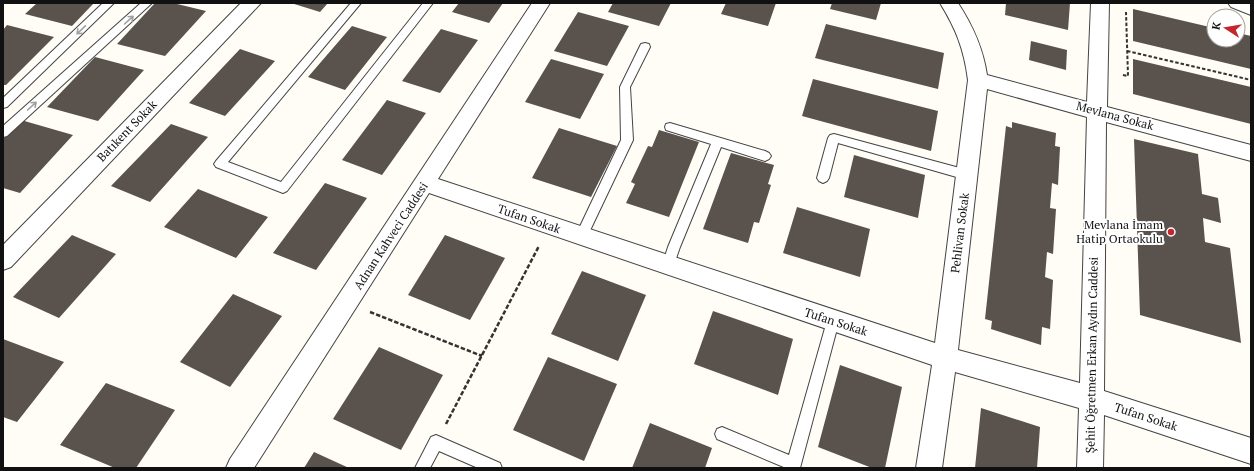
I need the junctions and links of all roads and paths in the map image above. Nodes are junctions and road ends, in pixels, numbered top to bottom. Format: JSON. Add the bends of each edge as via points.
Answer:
{"nodes":[{"id":1,"x":109,"y":3,"type":"edge"},
{"id":2,"x":147,"y":3,"type":"edge"},
{"id":3,"x":252,"y":3,"type":"edge"},
{"id":4,"x":356,"y":3,"type":"edge"},
{"id":5,"x":428,"y":3,"type":"edge"},
{"id":6,"x":541,"y":3,"type":"edge"},
{"id":7,"x":949,"y":3,"type":"edge"},
{"id":8,"x":1100,"y":3,"type":"edge"},
{"id":9,"x":1237,"y":3,"type":"edge"},
{"id":10,"x":1251,"y":9,"type":"edge"},
{"id":11,"x":645,"y":47,"type":"dead end"},
{"id":12,"x":1127,"y":51,"type":"dead end"},
{"id":13,"x":978,"y":80,"type":"junction"},
{"id":14,"x":1251,"y":80,"type":"edge"},
{"id":15,"x":3,"y":104,"type":"edge"},
{"id":16,"x":1096,"y":111,"type":"junction"},
{"id":17,"x":670,"y":128,"type":"dead end"},
{"id":18,"x":3,"y":132,"type":"edge"},
{"id":19,"x":718,"y":142,"type":"junction"},
{"id":20,"x":1251,"y":153,"type":"edge"},
{"id":21,"x":765,"y":156,"type":"dead end"},
{"id":22,"x":967,"y":175,"type":"junction"},
{"id":23,"x":823,"y":178,"type":"dead end"},
{"id":24,"x":425,"y":184,"type":"junction"},
{"id":25,"x":550,"y":226,"type":"junction"},
{"id":26,"x":581,"y":237,"type":"junction"},
{"id":27,"x":3,"y":260,"type":"edge"},
{"id":28,"x":668,"y":266,"type":"junction"},
{"id":29,"x":347,"y":303,"type":"junction"},
{"id":30,"x":833,"y":321,"type":"junction"},
{"id":31,"x":482,"y":356,"type":"junction"},
{"id":32,"x":945,"y":358,"type":"junction"},
{"id":33,"x":1092,"y":399,"type":"junction"},
{"id":34,"x":722,"y":434,"type":"dead end"},
{"id":35,"x":436,"y":442,"type":"junction"},
{"id":36,"x":1251,"y":451,"type":"edge"},
{"id":37,"x":239,"y":468,"type":"edge"},
{"id":38,"x":422,"y":468,"type":"edge"},
{"id":39,"x":495,"y":468,"type":"edge"},
{"id":40,"x":929,"y":468,"type":"edge"},
{"id":41,"x":1090,"y":468,"type":"edge"}],
"edges":[{"from":1,"to":15,"type":"lane","one_way":true},
{"from":18,"to":2,"type":"lane","one_way":true},
{"from":3,"to":27,"type":"street","name":"Batıkent Sokak"},
{"from":4,"to":5,"type":"lane","via":[[220,164],[283,188]]},
{"from":6,"to":24,"type":"street","name":"Adnan Kahveci Caddesi"},
{"from":7,"to":13,"type":"street","name":"Pehlivan Sokak","via":[[965,28],[975,56]]},
{"from":8,"to":16,"type":"street","name":"Şehit Öğretmen Erkan Aydın Caddesi"},
{"from":9,"to":10,"type":"street"},
{"from":11,"to":26,"type":"lane","via":[[625,87],[627,140]]},
{"from":12,"to":14,"type":"path"},
{"from":13,"to":16,"type":"street","name":"Mevlana Sokak"},
{"from":13,"to":22,"type":"street","name":"Pehlivan Sokak"},
{"from":16,"to":20,"type":"street","name":"Mevlana Sokak"},
{"from":16,"to":33,"type":"street","name":"Şehit Öğretmen Erkan Aydın Caddesi"},
{"from":17,"to":19,"type":"lane"},
{"from":19,"to":21,"type":"lane"},
{"from":19,"to":28,"type":"lane"},
{"from":22,"to":23,"type":"lane","via":[[834,138]]},
{"from":22,"to":32,"type":"street","name":"Pehlivan Sokak"},
{"from":24,"to":25,"type":"street","name":"Tufan Sokak"},
{"from":24,"to":29,"type":"street","name":"Adnan Kahveci Caddesi"},
{"from":25,"to":26,"type":"street","name":"Tufan Sokak"},
{"from":25,"to":31,"type":"path"},
{"from":26,"to":28,"type":"street","name":"Tufan Sokak"},
{"from":28,"to":30,"type":"street","name":"Tufan Sokak"},
{"from":29,"to":31,"type":"path"},
{"from":29,"to":37,"type":"street","name":"Adnan Kahveci Caddesi"},
{"from":30,"to":32,"type":"street","name":"Tufan Sokak"},
{"from":30,"to":34,"type":"lane","via":[[794,464]]},
{"from":31,"to":35,"type":"path"},
{"from":32,"to":33,"type":"street","name":"Tufan Sokak"},
{"from":32,"to":40,"type":"street","name":"Pehlivan Sokak"},
{"from":33,"to":36,"type":"street","name":"Tufan Sokak"},
{"from":33,"to":41,"type":"street","name":"Şehit Öğretmen Erkan Aydın Caddesi"},
{"from":35,"to":38,"type":"lane"},
{"from":35,"to":39,"type":"lane"}]}
